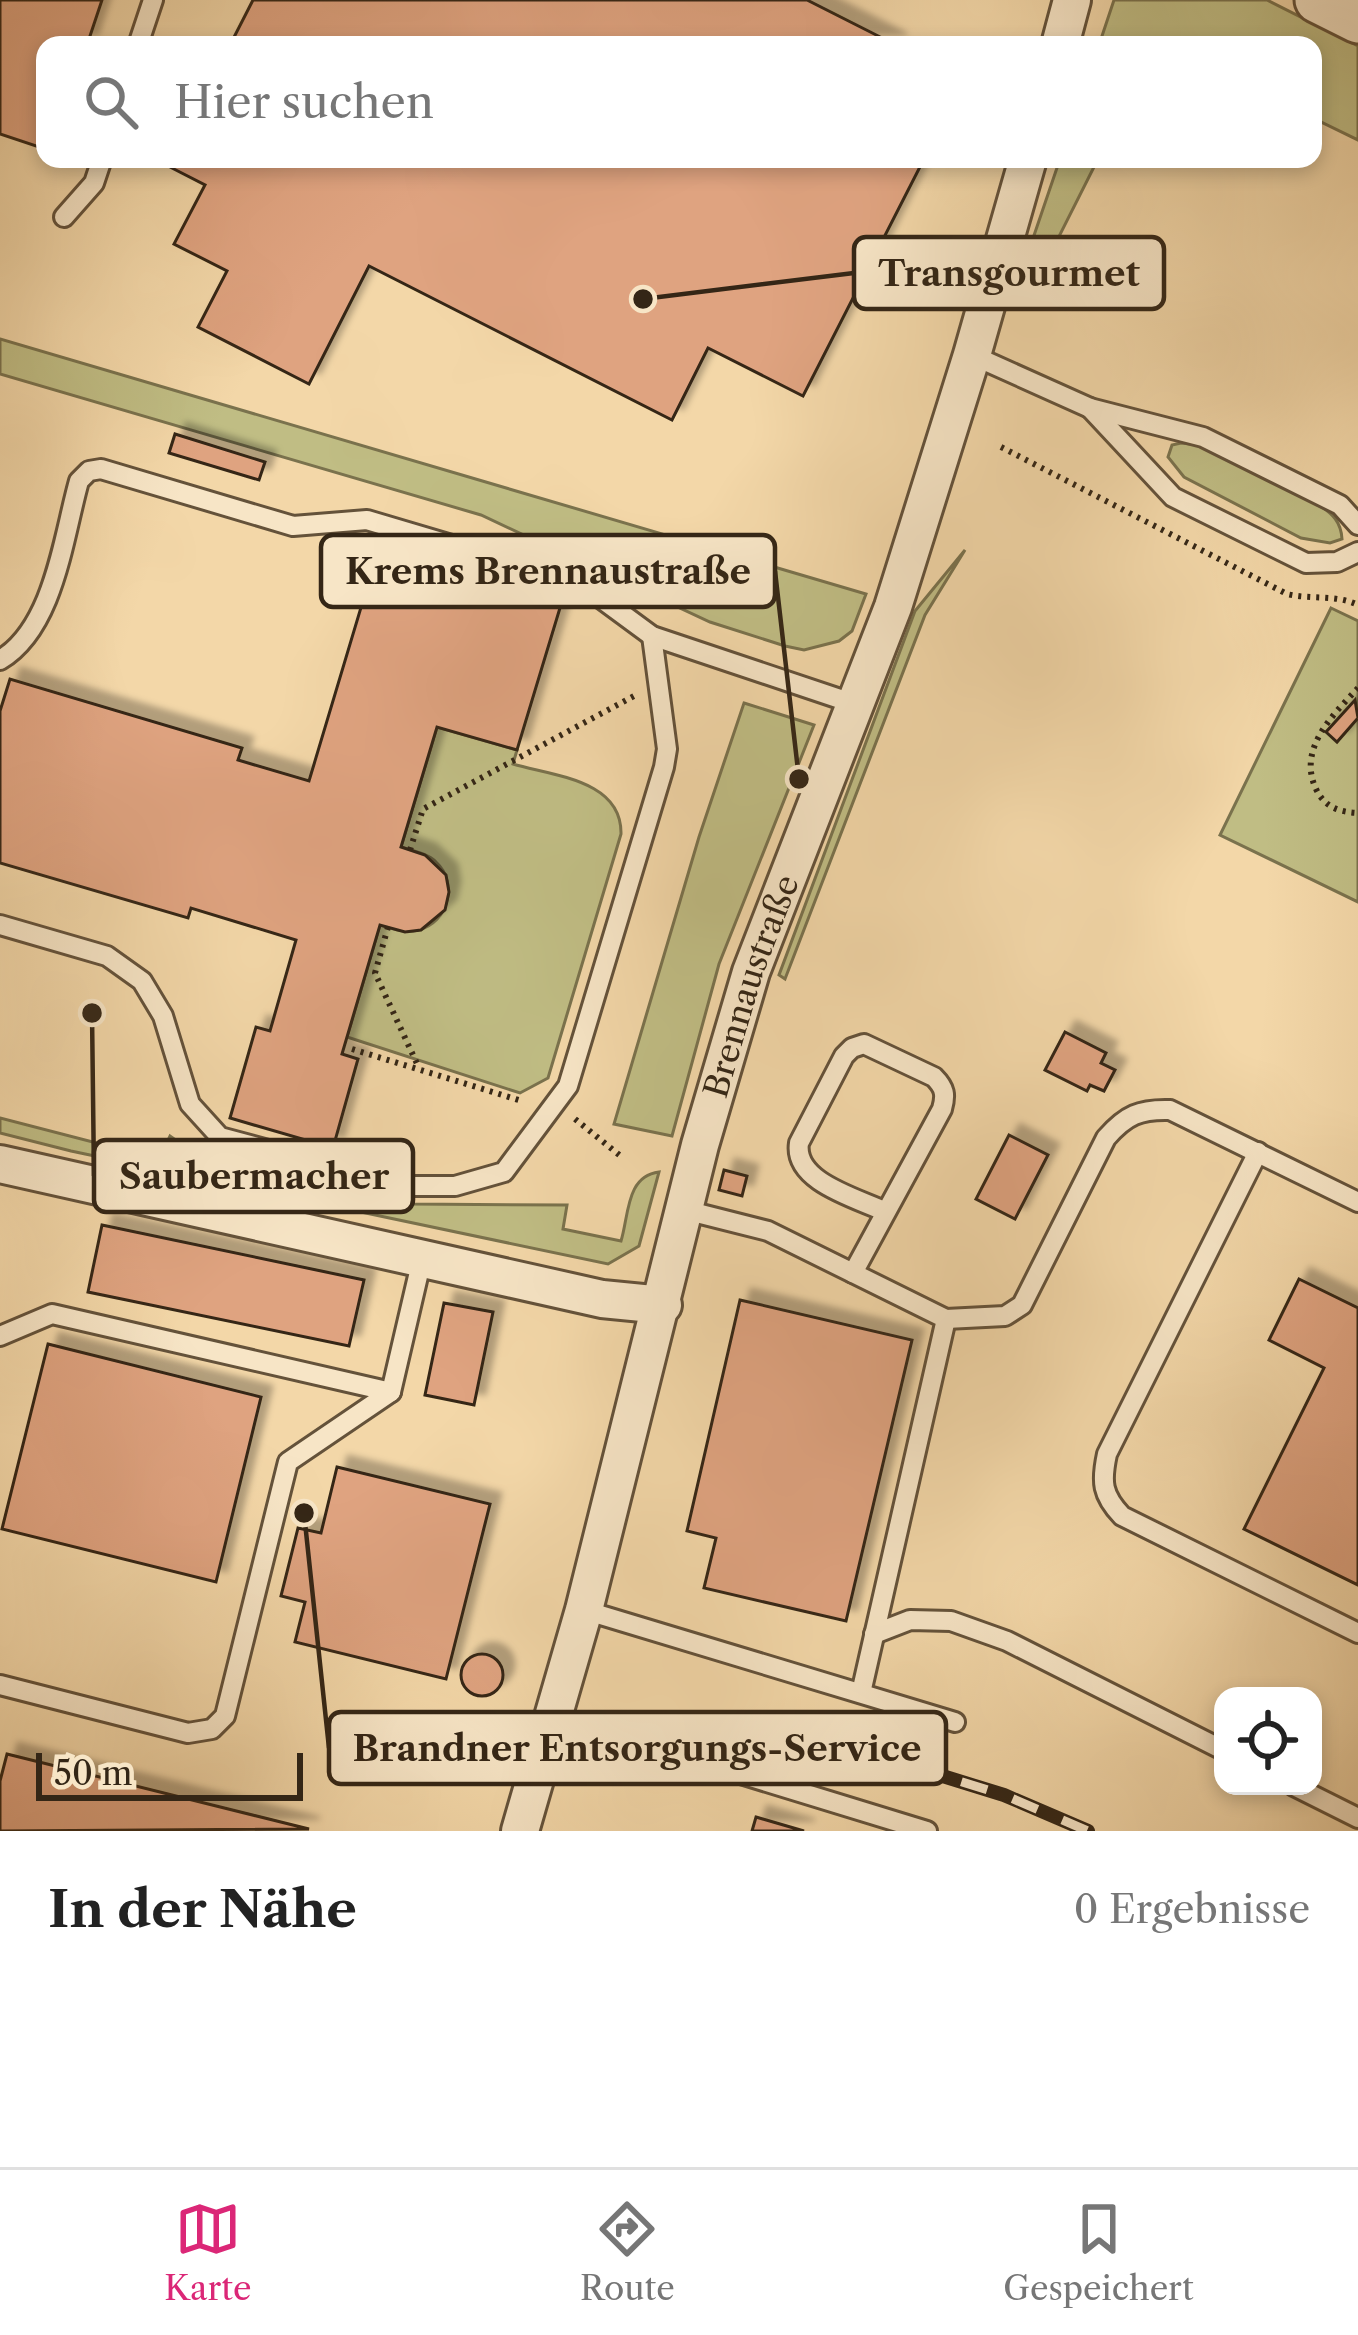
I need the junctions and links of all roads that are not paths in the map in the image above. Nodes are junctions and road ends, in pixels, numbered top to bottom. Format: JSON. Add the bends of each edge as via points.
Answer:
{"nodes":[{"id":1,"x":153,"y":0,"type":"edge"},
{"id":2,"x":1072,"y":0,"type":"edge"},
{"id":3,"x":1318,"y":0,"type":"edge"},
{"id":4,"x":1358,"y":20,"type":"edge"},
{"id":5,"x":141,"y":36,"type":"edge"},
{"id":6,"x":1062,"y":36,"type":"edge"},
{"id":7,"x":99,"y":168,"type":"edge"},
{"id":8,"x":1025,"y":168,"type":"edge"},
{"id":9,"x":64,"y":217,"type":"dead end"},
{"id":10,"x":972,"y":356,"type":"junction"},
{"id":11,"x":1090,"y":409,"type":"junction"},
{"id":12,"x":1358,"y":525,"type":"edge"},
{"id":13,"x":1358,"y":552,"type":"edge"},
{"id":14,"x":652,"y":636,"type":"junction"},
{"id":15,"x":0,"y":660,"type":"edge"},
{"id":16,"x":855,"y":704,"type":"junction"},
{"id":17,"x":0,"y":925,"type":"edge"},
{"id":18,"x":1258,"y":1152,"type":"junction"},
{"id":19,"x":0,"y":1164,"type":"edge"},
{"id":20,"x":1358,"y":1202,"type":"edge"},
{"id":21,"x":686,"y":1210,"type":"junction"},
{"id":22,"x":886,"y":1212,"type":"junction"},
{"id":23,"x":422,"y":1259,"type":"junction"},
{"id":24,"x":853,"y":1273,"type":"junction"},
{"id":25,"x":663,"y":1305,"type":"junction"},
{"id":26,"x":946,"y":1319,"type":"junction"},
{"id":27,"x":0,"y":1336,"type":"edge"},
{"id":28,"x":391,"y":1392,"type":"junction"},
{"id":29,"x":584,"y":1610,"type":"junction"},
{"id":30,"x":1358,"y":1633,"type":"edge"},
{"id":31,"x":874,"y":1634,"type":"junction"},
{"id":32,"x":0,"y":1685,"type":"edge"},
{"id":33,"x":861,"y":1693,"type":"junction"},
{"id":34,"x":955,"y":1722,"type":"dead end"},
{"id":35,"x":1214,"y":1745,"type":"edge"},
{"id":36,"x":731,"y":1771,"type":"dead end"},
{"id":37,"x":1312,"y":1795,"type":"edge"},
{"id":38,"x":1358,"y":1818,"type":"edge"},
{"id":39,"x":520,"y":1831,"type":"edge"},
{"id":40,"x":927,"y":1831,"type":"edge"}],
"edges":[{"from":1,"to":5,"type":"lane"},
{"from":2,"to":6,"type":"street"},
{"from":3,"to":4,"type":"street"},
{"from":7,"to":9,"type":"lane"},
{"from":8,"to":10,"type":"street","name":"Brennaustraße"},
{"from":10,"to":11,"type":"lane"},
{"from":10,"to":16,"type":"street","name":"Brennaustraße"},
{"from":11,"to":12,"type":"lane","via":[[1203,436],[1340,506]]},
{"from":11,"to":13,"type":"lane","via":[[1173,497],[1306,563]]},
{"from":14,"to":15,"type":"lane","via":[[580,583],[367,520],[293,526],[101,469],[79,481],[42,615]]},
{"from":14,"to":16,"type":"lane"},
{"from":14,"to":17,"type":"lane","via":[[664,767],[568,1086],[504,1172],[454,1186],[402,1186],[220,1137],[190,1104],[163,1016],[142,981],[106,956]]},
{"from":16,"to":21,"type":"street","name":"Brennaustraße","via":[[751,972]]},
{"from":18,"to":20,"type":"lane"},
{"from":18,"to":26,"type":"lane","via":[[1170,1110],[1123,1119],[1022,1305],[1005,1316]]},
{"from":18,"to":30,"type":"lane","via":[[1108,1454],[1106,1499],[1122,1516]]},
{"from":19,"to":23,"type":"street"},
{"from":21,"to":24,"type":"lane","via":[[768,1231]]},
{"from":21,"to":25,"type":"street","name":"Brennaustraße"},
{"from":22,"to":22,"type":"lane","via":[[945,1096],[934,1077],[864,1045],[844,1056],[797,1154],[808,1174]]},
{"from":22,"to":24,"type":"lane"},
{"from":23,"to":25,"type":"street"},
{"from":23,"to":28,"type":"lane"},
{"from":24,"to":26,"type":"lane"},
{"from":25,"to":29,"type":"street","name":"Brennaustraße"},
{"from":26,"to":31,"type":"lane"},
{"from":27,"to":28,"type":"lane","via":[[52,1314]]},
{"from":28,"to":32,"type":"lane","via":[[288,1462],[225,1717],[212,1729],[188,1733]]},
{"from":29,"to":33,"type":"lane"},
{"from":29,"to":39,"type":"street","name":"Brennaustraße"},
{"from":31,"to":33,"type":"lane"},
{"from":31,"to":35,"type":"lane","via":[[910,1620],[951,1621]]},
{"from":33,"to":34,"type":"lane"},
{"from":36,"to":40,"type":"lane"},
{"from":37,"to":38,"type":"lane"}]}
